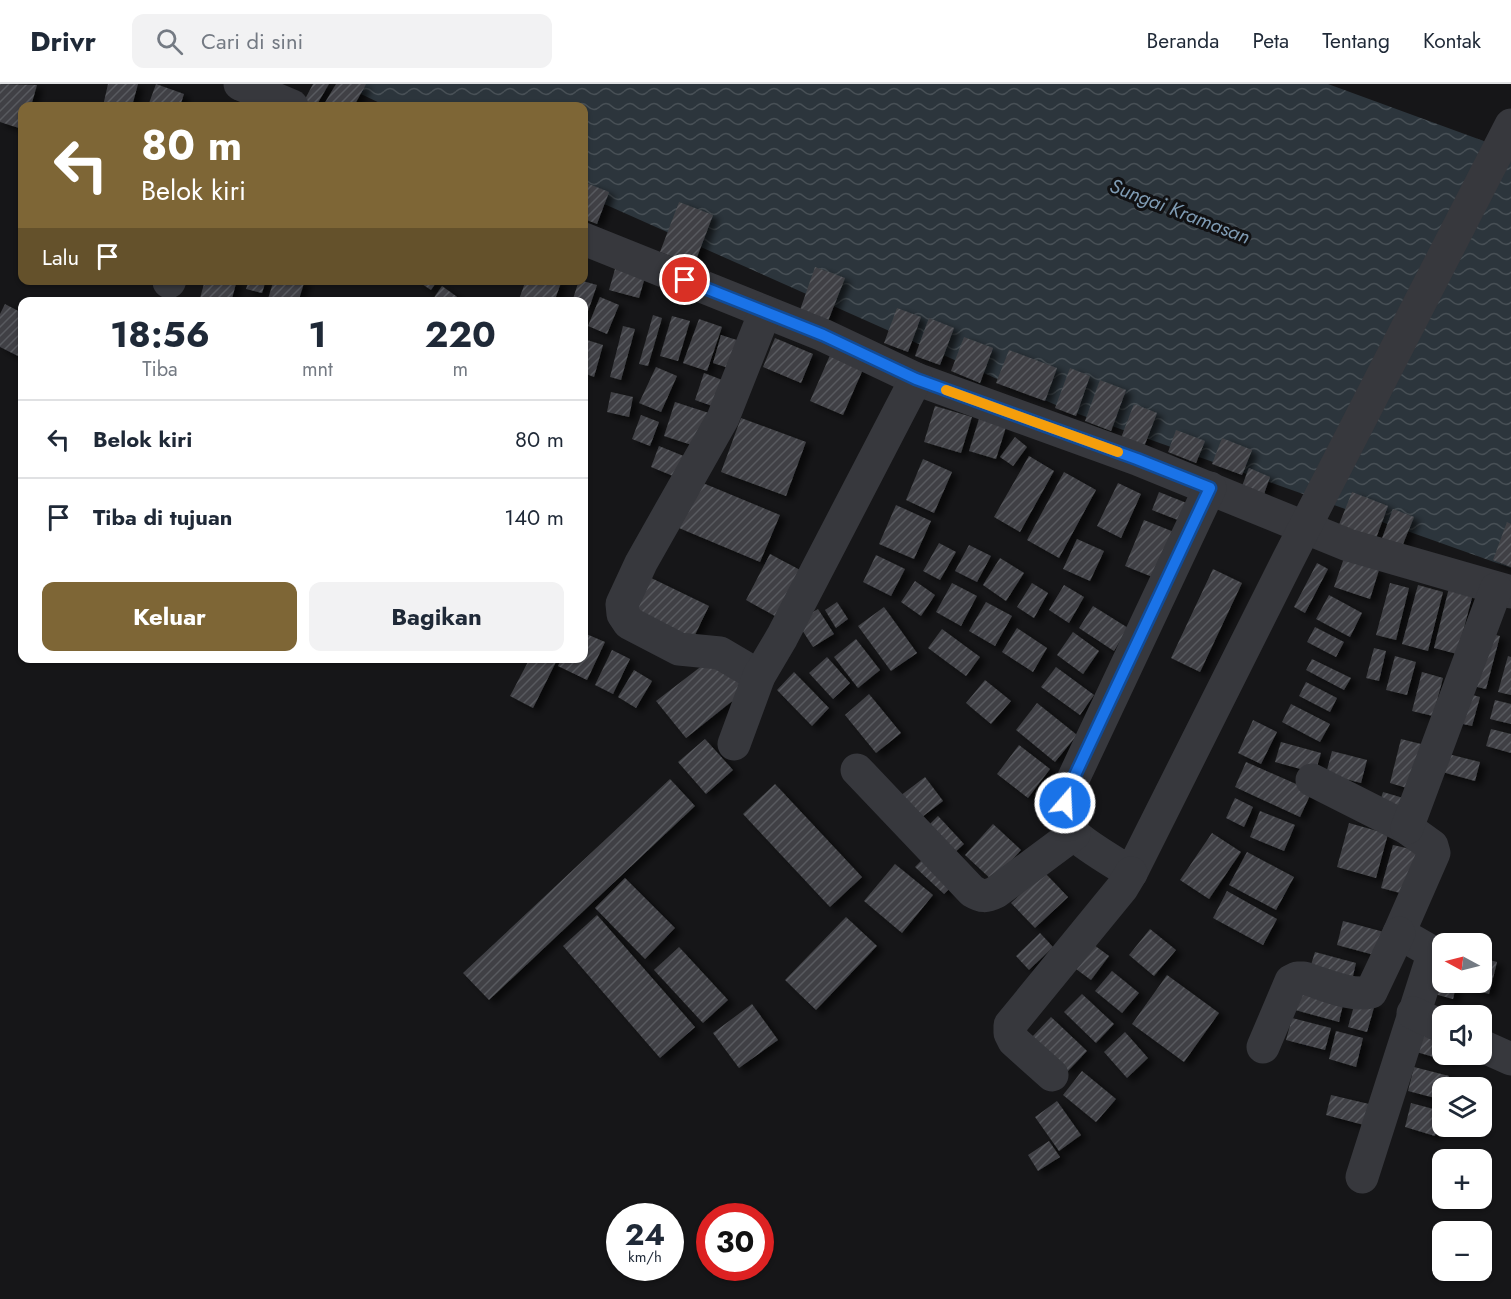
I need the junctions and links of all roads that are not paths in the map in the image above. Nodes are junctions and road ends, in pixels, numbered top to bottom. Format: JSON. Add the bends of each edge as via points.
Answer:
{"nodes":[{"id":1,"x":240,"y":84,"type":"edge"},
{"id":2,"x":275,"y":102,"type":"edge"},
{"id":3,"x":1511,"y":125,"type":"edge"},
{"id":4,"x":588,"y":241,"type":"edge"},
{"id":5,"x":765,"y":312,"type":"junction"},
{"id":6,"x":916,"y":379,"type":"junction"},
{"id":7,"x":1210,"y":488,"type":"junction"},
{"id":8,"x":1504,"y":591,"type":"edge"},
{"id":9,"x":759,"y":676,"type":"junction"},
{"id":10,"x":734,"y":744,"type":"dead end"},
{"id":11,"x":857,"y":770,"type":"dead end"},
{"id":12,"x":1312,"y":780,"type":"dead end"},
{"id":13,"x":1407,"y":828,"type":"junction"},
{"id":14,"x":1074,"y":834,"type":"junction"},
{"id":15,"x":1131,"y":873,"type":"junction"},
{"id":16,"x":1399,"y":933,"type":"junction"},
{"id":17,"x":1413,"y":1013,"type":"junction"},
{"id":18,"x":1432,"y":1022,"type":"edge"},
{"id":19,"x":1263,"y":1047,"type":"dead end"},
{"id":20,"x":1492,"y":1050,"type":"edge"},
{"id":21,"x":1511,"y":1059,"type":"edge"},
{"id":22,"x":1052,"y":1075,"type":"dead end"},
{"id":23,"x":1370,"y":1150,"type":"dead end"}],
"edges":[{"from":1,"to":2,"type":"street"},
{"from":3,"to":15,"type":"street"},
{"from":4,"to":5,"type":"street"},
{"from":5,"to":6,"type":"street"},
{"from":5,"to":9,"type":"street","via":[[723,418],[622,604],[629,623],[679,650],[720,653]]},
{"from":6,"to":7,"type":"street"},
{"from":6,"to":9,"type":"street","via":[[783,638]]},
{"from":7,"to":8,"type":"street","via":[[1348,545]]},
{"from":7,"to":14,"type":"street","via":[[1068,790],[1065,803]]},
{"from":8,"to":13,"type":"street"},
{"from":9,"to":10,"type":"street"},
{"from":11,"to":14,"type":"street","via":[[981,896],[996,892]]},
{"from":12,"to":13,"type":"street"},
{"from":13,"to":16,"type":"street","via":[[1432,846],[1434,853]]},
{"from":14,"to":15,"type":"street"},
{"from":15,"to":22,"type":"street","via":[[1010,1025],[1014,1041]]},
{"from":16,"to":17,"type":"street","via":[[1432,952]]},
{"from":16,"to":19,"type":"street","via":[[1371,992],[1363,994],[1304,978],[1291,981]]},
{"from":17,"to":18,"type":"street"},
{"from":17,"to":23,"type":"street"},
{"from":20,"to":21,"type":"street"}]}
